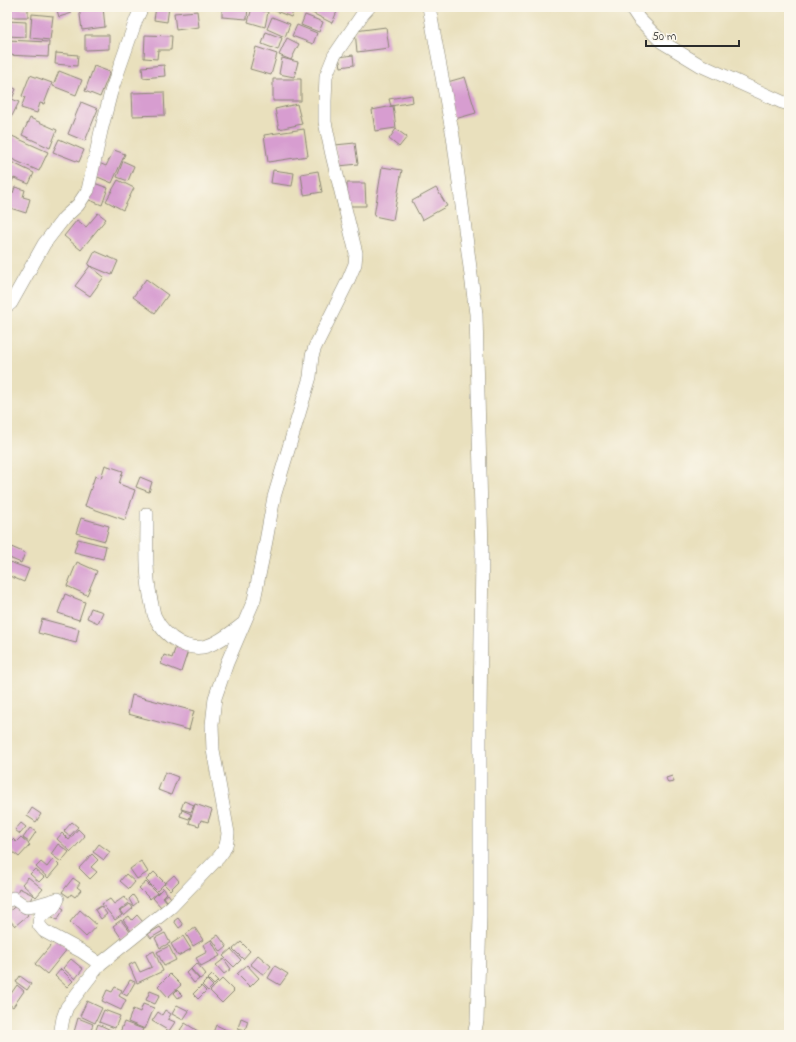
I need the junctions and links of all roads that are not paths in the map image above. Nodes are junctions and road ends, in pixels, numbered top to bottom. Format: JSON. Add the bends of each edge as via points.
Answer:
{"nodes":[{"id":1,"x":142,"y":7,"type":"edge"},
{"id":2,"x":369,"y":7,"type":"edge"},
{"id":3,"x":429,"y":7,"type":"edge"},
{"id":4,"x":631,"y":7,"type":"edge"},
{"id":5,"x":789,"y":104,"type":"edge"},
{"id":6,"x":7,"y":306,"type":"edge"},
{"id":7,"x":146,"y":514,"type":"dead end"},
{"id":8,"x":243,"y":624,"type":"junction"},
{"id":9,"x":7,"y":901,"type":"edge"},
{"id":10,"x":100,"y":964,"type":"junction"},
{"id":11,"x":60,"y":1035,"type":"edge"},
{"id":12,"x":474,"y":1035,"type":"edge"}],
"edges":[{"from":1,"to":6,"type":"street","via":[[111,92],[88,190],[44,244]]},
{"from":2,"to":8,"type":"street","via":[[334,56],[326,76],[325,122],[353,237],[355,264],[312,356],[310,378],[274,497],[254,600]]},
{"from":3,"to":12,"type":"street","via":[[453,136],[476,314],[482,552],[480,917],[477,1021]]},
{"from":4,"to":5,"type":"street","via":[[662,42],[700,65]]},
{"from":7,"to":8,"type":"street","via":[[149,594],[154,616],[164,631],[182,644],[205,647],[216,643]]},
{"from":8,"to":10,"type":"street","via":[[215,698],[212,725],[228,833],[225,851],[171,908]]},
{"from":9,"to":10,"type":"street","via":[[13,898],[26,907],[58,899],[50,911],[39,919],[39,925],[44,931]]},
{"from":10,"to":11,"type":"street","via":[[67,1007]]}]}
